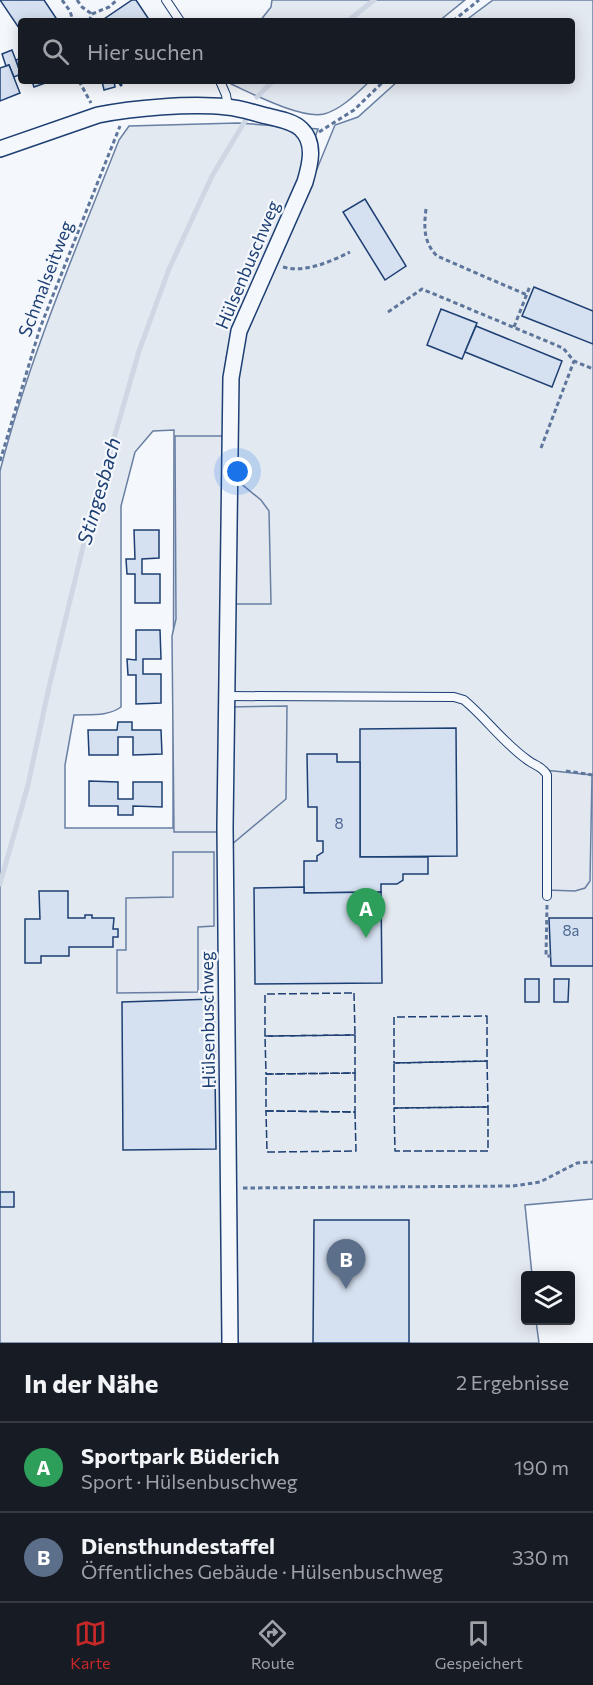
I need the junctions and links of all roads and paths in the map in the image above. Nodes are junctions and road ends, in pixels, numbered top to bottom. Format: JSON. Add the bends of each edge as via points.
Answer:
{"nodes":[{"id":1,"x":62,"y":0,"type":"edge"},
{"id":2,"x":72,"y":0,"type":"edge"},
{"id":3,"x":76,"y":0,"type":"edge"},
{"id":4,"x":117,"y":0,"type":"edge"},
{"id":5,"x":166,"y":0,"type":"edge"},
{"id":6,"x":479,"y":0,"type":"edge"},
{"id":7,"x":65,"y":5,"type":"junction"},
{"id":8,"x":109,"y":7,"type":"junction"},
{"id":9,"x":112,"y":13,"type":"dead end"},
{"id":10,"x":92,"y":14,"type":"junction"},
{"id":11,"x":72,"y":18,"type":"edge"},
{"id":12,"x":90,"y":18,"type":"edge"},
{"id":13,"x":178,"y":18,"type":"edge"},
{"id":14,"x":457,"y":18,"type":"edge"},
{"id":15,"x":81,"y":84,"type":"edge"},
{"id":16,"x":221,"y":84,"type":"edge"},
{"id":17,"x":381,"y":84,"type":"edge"},
{"id":18,"x":228,"y":107,"type":"junction"},
{"id":19,"x":127,"y":111,"type":"junction"},
{"id":20,"x":98,"y":115,"type":"junction"},
{"id":21,"x":308,"y":139,"type":"junction"},
{"id":22,"x":0,"y":149,"type":"edge"},
{"id":23,"x":426,"y":209,"type":"dead end"},
{"id":24,"x":350,"y":252,"type":"dead end"},
{"id":25,"x":270,"y":263,"type":"junction"},
{"id":26,"x":530,"y":286,"type":"dead end"},
{"id":27,"x":526,"y":295,"type":"junction"},
{"id":28,"x":388,"y":312,"type":"dead end"},
{"id":29,"x":514,"y":327,"type":"junction"},
{"id":30,"x":574,"y":362,"type":"junction"},
{"id":31,"x":593,"y":369,"type":"edge"},
{"id":32,"x":541,"y":448,"type":"dead end"},
{"id":33,"x":0,"y":461,"type":"edge"},
{"id":34,"x":227,"y":696,"type":"junction"},
{"id":35,"x":566,"y":771,"type":"dead end"},
{"id":36,"x":593,"y":775,"type":"edge"},
{"id":37,"x":547,"y":896,"type":"joint"},
{"id":38,"x":551,"y":956,"type":"dead end"},
{"id":39,"x":593,"y":1162,"type":"edge"},
{"id":40,"x":229,"y":1188,"type":"junction"},
{"id":41,"x":230,"y":1343,"type":"edge"}],
"edges":[{"from":1,"to":7,"type":"path"},
{"from":2,"to":7,"type":"path"},
{"from":3,"to":10,"type":"path"},
{"from":4,"to":8,"type":"path"},
{"from":5,"to":13,"type":"lane"},
{"from":6,"to":14,"type":"path"},
{"from":7,"to":11,"type":"path"},
{"from":8,"to":9,"type":"path"},
{"from":8,"to":10,"type":"path"},
{"from":10,"to":12,"type":"path"},
{"from":15,"to":20,"type":"path"},
{"from":16,"to":18,"type":"lane"},
{"from":17,"to":21,"type":"path","via":[[354,110]]},
{"from":18,"to":19,"type":"street"},
{"from":18,"to":21,"type":"street","via":[[295,125]]},
{"from":19,"to":20,"type":"street"},
{"from":19,"to":33,"type":"path","name":"Schmalseitweg","via":[[40,328]]},
{"from":20,"to":22,"type":"street"},
{"from":21,"to":25,"type":"street","name":"Hülsenbuschweg","via":[[309,167]]},
{"from":23,"to":27,"type":"path","via":[[425,233],[436,256]]},
{"from":24,"to":25,"type":"path","via":[[331,262],[295,270]]},
{"from":25,"to":34,"type":"street","name":"Hülsenbuschweg","via":[[239,331],[231,378]]},
{"from":26,"to":27,"type":"path"},
{"from":27,"to":29,"type":"path"},
{"from":28,"to":29,"type":"path","via":[[422,289]]},
{"from":29,"to":30,"type":"path","via":[[563,348]]},
{"from":30,"to":31,"type":"path"},
{"from":30,"to":32,"type":"path"},
{"from":34,"to":37,"type":"lane","via":[[464,700],[547,775]]},
{"from":34,"to":40,"type":"street","name":"Hülsenbuschweg"},
{"from":35,"to":36,"type":"path"},
{"from":37,"to":38,"type":"path","via":[[546,956]]},
{"from":39,"to":40,"type":"path","via":[[577,1163],[540,1182],[520,1185]]},
{"from":40,"to":41,"type":"street","name":"Hülsenbuschweg"}]}
